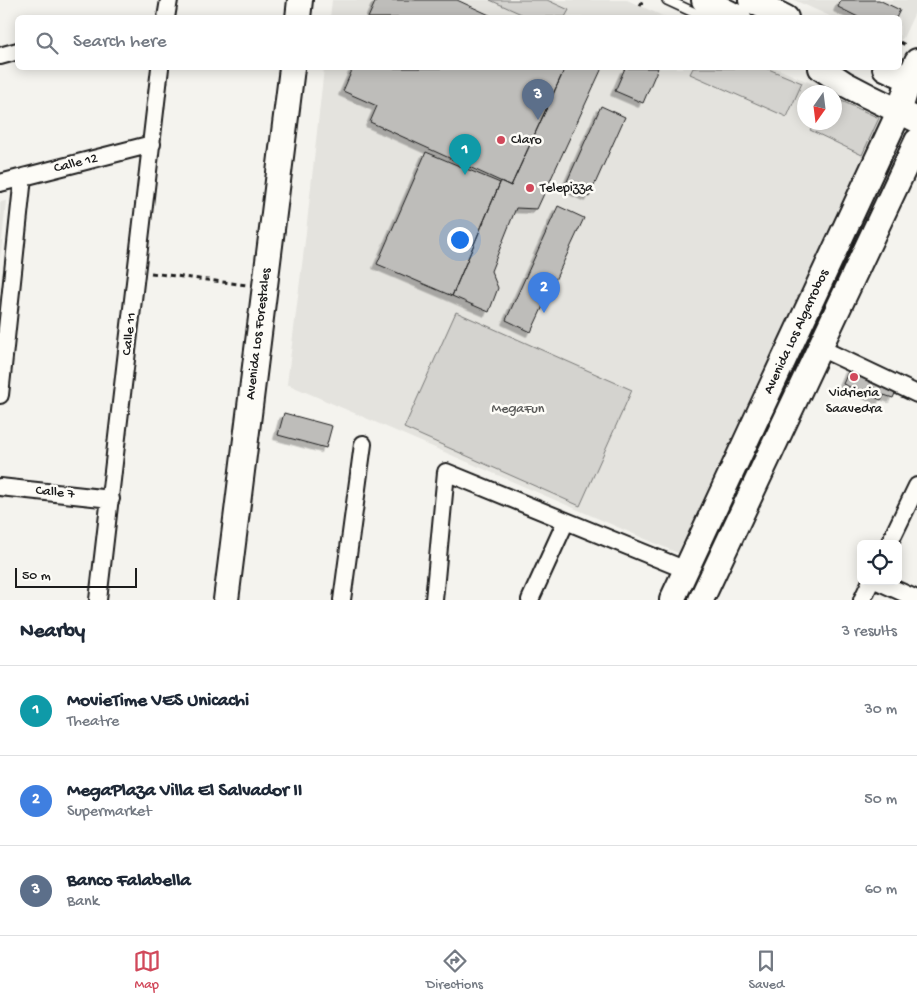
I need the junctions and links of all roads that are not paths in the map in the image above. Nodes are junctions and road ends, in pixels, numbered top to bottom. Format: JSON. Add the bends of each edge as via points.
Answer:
{"nodes":[{"id":1,"x":169,"y":0,"type":"edge"},
{"id":2,"x":300,"y":0,"type":"edge"},
{"id":3,"x":667,"y":0,"type":"edge"},
{"id":4,"x":704,"y":0,"type":"edge"},
{"id":5,"x":760,"y":2,"type":"edge"},
{"id":6,"x":166,"y":15,"type":"edge"},
{"id":7,"x":298,"y":15,"type":"edge"},
{"id":8,"x":700,"y":15,"type":"edge"},
{"id":9,"x":733,"y":15,"type":"edge"},
{"id":10,"x":781,"y":15,"type":"edge"},
{"id":11,"x":15,"y":52,"type":"edge"},
{"id":12,"x":0,"y":56,"type":"edge"},
{"id":13,"x":160,"y":70,"type":"edge"},
{"id":14,"x":292,"y":70,"type":"edge"},
{"id":15,"x":824,"y":70,"type":"edge"},
{"id":16,"x":893,"y":70,"type":"edge"},
{"id":17,"x":914,"y":75,"type":"edge"},
{"id":18,"x":908,"y":116,"type":"edge"},
{"id":19,"x":917,"y":140,"type":"edge"},
{"id":20,"x":152,"y":144,"type":"junction"},
{"id":21,"x":23,"y":177,"type":"junction"},
{"id":22,"x":0,"y":183,"type":"edge"},
{"id":23,"x":4,"y":330,"type":"edge"},
{"id":24,"x":820,"y":348,"type":"junction"},
{"id":25,"x":917,"y":394,"type":"edge"},
{"id":26,"x":0,"y":395,"type":"edge"},
{"id":27,"x":364,"y":444,"type":"dead end"},
{"id":28,"x":917,"y":486,"type":"edge"},
{"id":29,"x":0,"y":487,"type":"edge"},
{"id":30,"x":110,"y":499,"type":"junction"},
{"id":31,"x":566,"y":521,"type":"junction"},
{"id":32,"x":891,"y":540,"type":"edge"},
{"id":33,"x":686,"y":570,"type":"junction"},
{"id":34,"x":870,"y":585,"type":"edge"},
{"id":35,"x":885,"y":585,"type":"edge"},
{"id":36,"x":98,"y":600,"type":"edge"},
{"id":37,"x":226,"y":600,"type":"edge"},
{"id":38,"x":342,"y":600,"type":"edge"},
{"id":39,"x":434,"y":600,"type":"edge"},
{"id":40,"x":530,"y":600,"type":"edge"},
{"id":41,"x":672,"y":600,"type":"edge"},
{"id":42,"x":701,"y":600,"type":"edge"},
{"id":43,"x":862,"y":600,"type":"edge"},
{"id":44,"x":917,"y":600,"type":"edge"}],
"edges":[{"from":1,"to":6,"type":"street"},
{"from":2,"to":7,"type":"street"},
{"from":3,"to":8,"type":"lane"},
{"from":4,"to":9,"type":"street"},
{"from":5,"to":10,"type":"street"},
{"from":11,"to":12,"type":"street"},
{"from":13,"to":20,"type":"street","name":"Calle 11"},
{"from":14,"to":37,"type":"street","name":"Avenida Los Forestales"},
{"from":15,"to":18,"type":"street"},
{"from":16,"to":17,"type":"street"},
{"from":17,"to":18,"type":"street","name":"Avenida Los Algarrobos"},
{"from":18,"to":33,"type":"street","name":"Avenida Los Algarrobos"},
{"from":19,"to":24,"type":"street","name":"Avenida Los Algarrobos"},
{"from":20,"to":21,"type":"street","name":"Calle 12"},
{"from":20,"to":30,"type":"street","name":"Calle 11"},
{"from":21,"to":22,"type":"street","name":"Calle 12"},
{"from":21,"to":23,"type":"street"},
{"from":23,"to":26,"type":"street"},
{"from":24,"to":25,"type":"street"},
{"from":24,"to":42,"type":"street","name":"Avenida Los Algarrobos"},
{"from":27,"to":38,"type":"street"},
{"from":28,"to":32,"type":"street"},
{"from":29,"to":30,"type":"street","name":"Calle 7"},
{"from":30,"to":36,"type":"street","name":"Calle 11"},
{"from":31,"to":33,"type":"street"},
{"from":31,"to":39,"type":"street","via":[[446,472]]},
{"from":31,"to":40,"type":"street"},
{"from":33,"to":41,"type":"street","name":"Avenida Los Algarrobos"},
{"from":34,"to":43,"type":"street"},
{"from":35,"to":44,"type":"street"}]}
